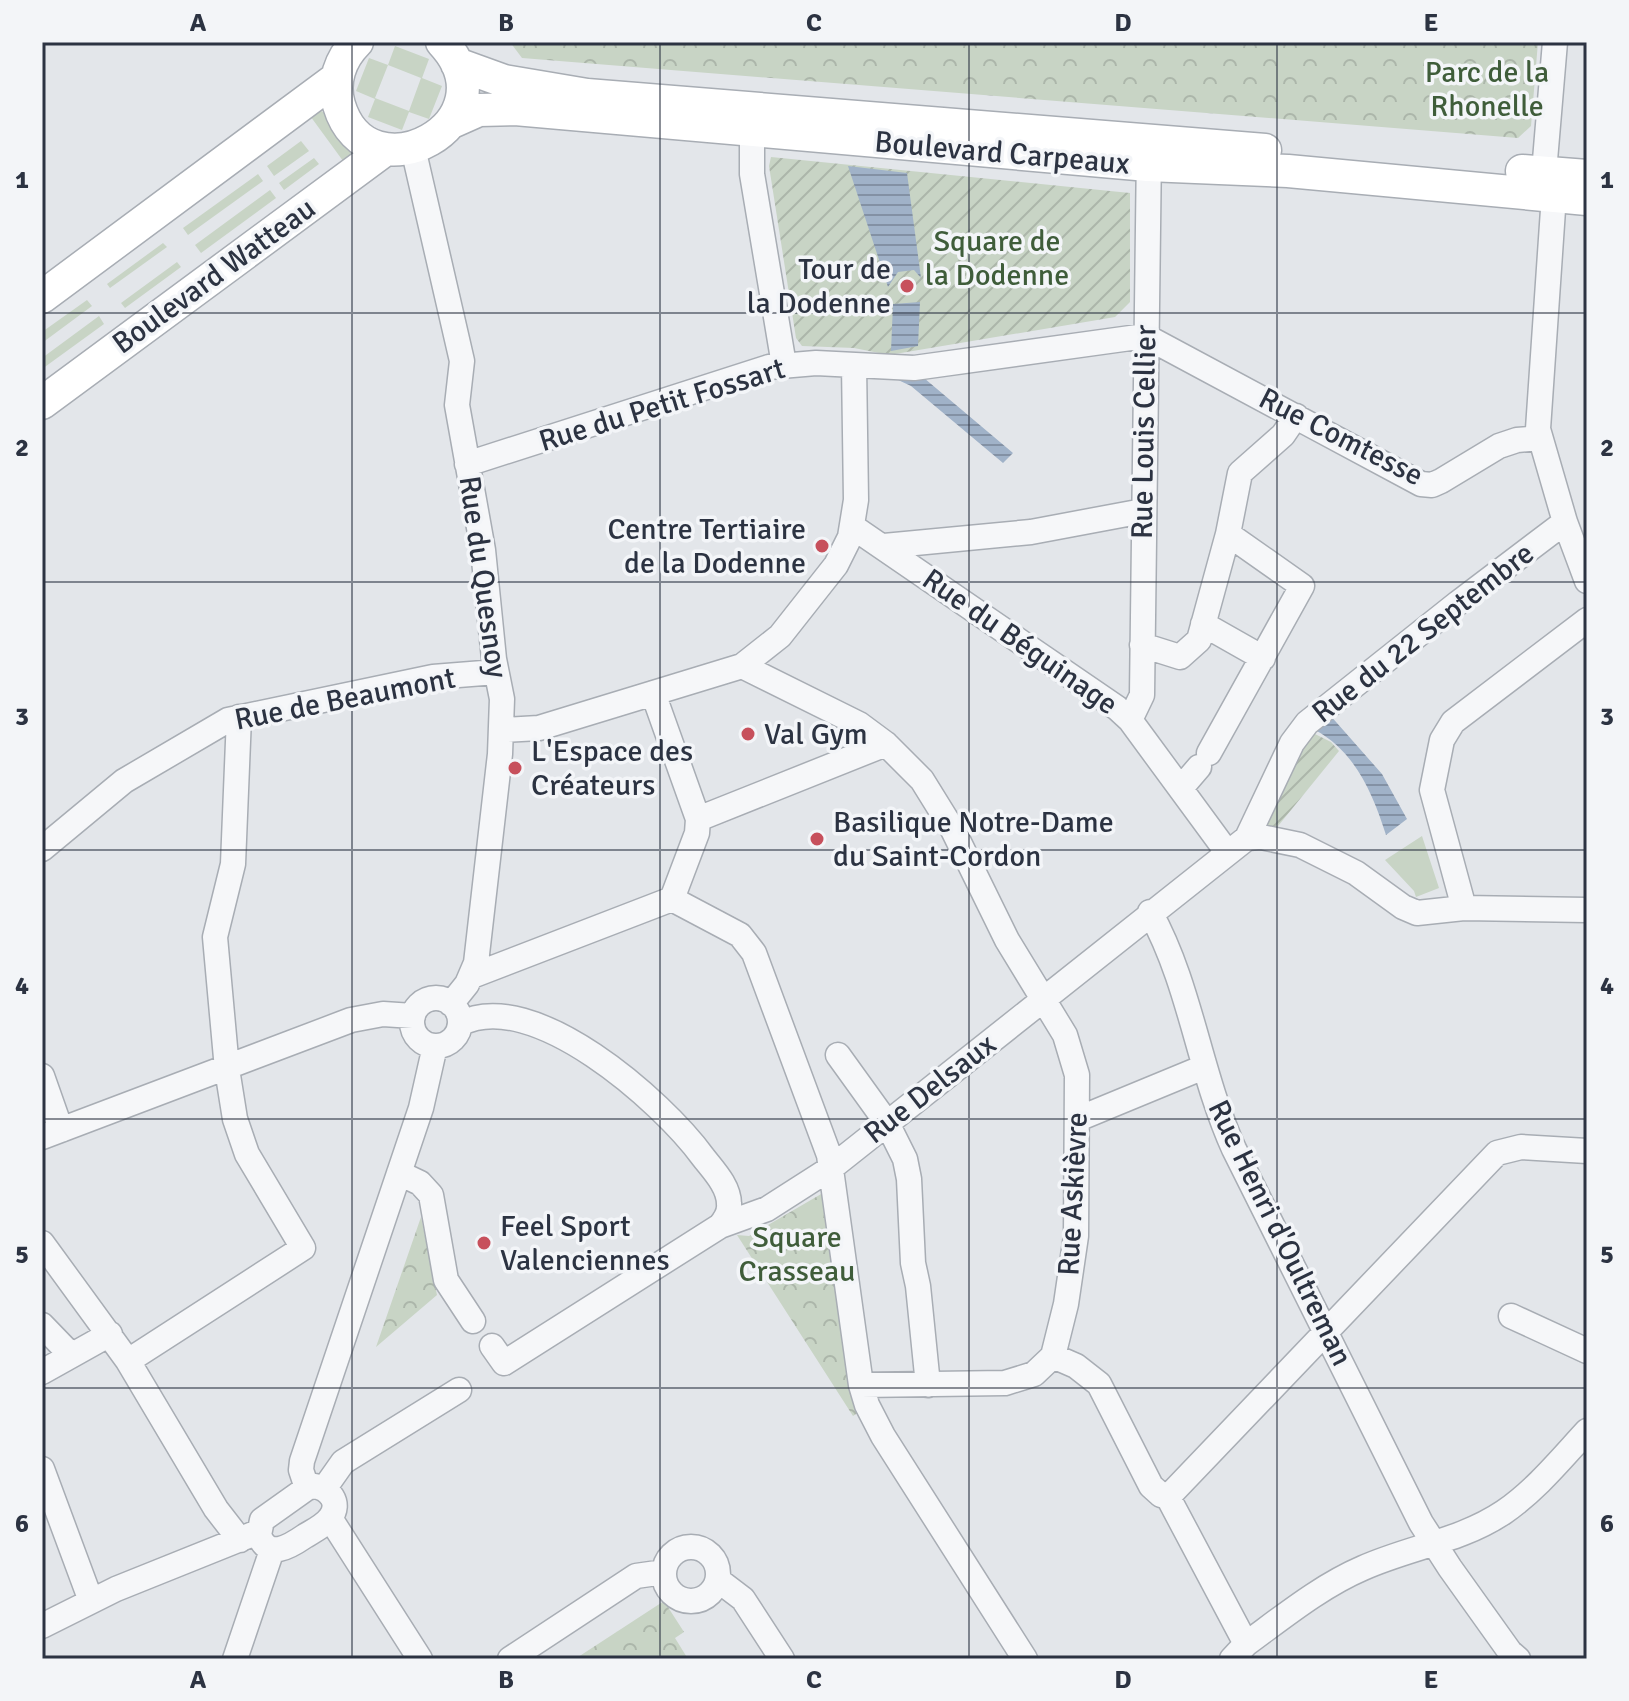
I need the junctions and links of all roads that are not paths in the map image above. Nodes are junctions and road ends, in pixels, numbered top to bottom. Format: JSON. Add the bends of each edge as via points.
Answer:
{"nodes":[{"id":1,"x":357,"y":42,"type":"edge"},
{"id":2,"x":1555,"y":42,"type":"edge"},
{"id":3,"x":450,"y":53,"type":"edge"},
{"id":4,"x":337,"y":78,"type":"junction"},
{"id":5,"x":452,"y":122,"type":"junction"},
{"id":6,"x":752,"y":132,"type":"junction"},
{"id":7,"x":399,"y":148,"type":"junction"},
{"id":8,"x":1148,"y":153,"type":"junction"},
{"id":9,"x":1587,"y":176,"type":"edge"},
{"id":10,"x":1549,"y":184,"type":"junction"},
{"id":11,"x":1587,"y":199,"type":"edge"},
{"id":12,"x":42,"y":297,"type":"edge"},
{"id":13,"x":1145,"y":336,"type":"junction"},
{"id":14,"x":784,"y":365,"type":"junction"},
{"id":15,"x":854,"y":365,"type":"junction"},
{"id":16,"x":42,"y":403,"type":"edge"},
{"id":17,"x":1296,"y":416,"type":"junction"},
{"id":18,"x":1539,"y":438,"type":"junction"},
{"id":19,"x":467,"y":464,"type":"junction"},
{"id":20,"x":1143,"y":511,"type":"junction"},
{"id":21,"x":1565,"y":522,"type":"junction"},
{"id":22,"x":853,"y":527,"type":"junction"},
{"id":23,"x":1228,"y":534,"type":"junction"},
{"id":24,"x":884,"y":546,"type":"junction"},
{"id":25,"x":1587,"y":581,"type":"edge"},
{"id":26,"x":1587,"y":620,"type":"edge"},
{"id":27,"x":1203,"y":624,"type":"junction"},
{"id":28,"x":1142,"y":645,"type":"junction"},
{"id":29,"x":1263,"y":658,"type":"junction"},
{"id":30,"x":742,"y":666,"type":"junction"},
{"id":31,"x":496,"y":672,"type":"junction"},
{"id":32,"x":653,"y":693,"type":"junction"},
{"id":33,"x":239,"y":717,"type":"junction"},
{"id":34,"x":1130,"y":720,"type":"junction"},
{"id":35,"x":502,"y":730,"type":"junction"},
{"id":36,"x":886,"y":744,"type":"junction"},
{"id":37,"x":1181,"y":788,"type":"junction"},
{"id":38,"x":698,"y":819,"type":"junction"},
{"id":39,"x":1237,"y":845,"type":"junction"},
{"id":40,"x":42,"y":849,"type":"edge"},
{"id":41,"x":672,"y":899,"type":"junction"},
{"id":42,"x":1464,"y":908,"type":"junction"},
{"id":43,"x":1587,"y":910,"type":"edge"},
{"id":44,"x":1150,"y":912,"type":"junction"},
{"id":45,"x":472,"y":976,"type":"junction"},
{"id":46,"x":1044,"y":999,"type":"junction"},
{"id":47,"x":456,"y":1014,"type":"junction"},
{"id":48,"x":413,"y":1016,"type":"junction"},
{"id":49,"x":435,"y":1046,"type":"junction"},
{"id":50,"x":838,"y":1055,"type":"dead end"},
{"id":51,"x":1204,"y":1067,"type":"junction"},
{"id":52,"x":227,"y":1069,"type":"junction"},
{"id":53,"x":42,"y":1076,"type":"edge"},
{"id":54,"x":1078,"y":1119,"type":"junction"},
{"id":55,"x":887,"y":1123,"type":"junction"},
{"id":56,"x":52,"y":1133,"type":"edge"},
{"id":57,"x":1587,"y":1151,"type":"edge"},
{"id":58,"x":831,"y":1168,"type":"junction"},
{"id":59,"x":399,"y":1173,"type":"junction"},
{"id":60,"x":720,"y":1226,"type":"junction"},
{"id":61,"x":42,"y":1243,"type":"edge"},
{"id":62,"x":1511,"y":1316,"type":"dead end"},
{"id":63,"x":473,"y":1321,"type":"dead end"},
{"id":64,"x":42,"y":1325,"type":"edge"},
{"id":65,"x":1325,"y":1331,"type":"junction"},
{"id":66,"x":110,"y":1334,"type":"junction"},
{"id":67,"x":1587,"y":1351,"type":"edge"},
{"id":68,"x":498,"y":1354,"type":"dead end"},
{"id":69,"x":71,"y":1355,"type":"junction"},
{"id":70,"x":1053,"y":1356,"type":"junction"},
{"id":71,"x":128,"y":1361,"type":"junction"},
{"id":72,"x":42,"y":1372,"type":"edge"},
{"id":73,"x":861,"y":1385,"type":"junction"},
{"id":74,"x":928,"y":1385,"type":"junction"},
{"id":75,"x":459,"y":1390,"type":"dead end"},
{"id":76,"x":1587,"y":1431,"type":"edge"},
{"id":77,"x":42,"y":1469,"type":"edge"},
{"id":78,"x":315,"y":1488,"type":"junction"},
{"id":79,"x":1168,"y":1497,"type":"junction"},
{"id":80,"x":330,"y":1518,"type":"junction"},
{"id":81,"x":257,"y":1540,"type":"junction"},
{"id":82,"x":1434,"y":1544,"type":"junction"},
{"id":83,"x":664,"y":1572,"type":"junction"},
{"id":84,"x":718,"y":1580,"type":"junction"},
{"id":85,"x":91,"y":1601,"type":"junction"},
{"id":86,"x":42,"y":1626,"type":"edge"},
{"id":87,"x":1239,"y":1651,"type":"edge"},
{"id":88,"x":518,"y":1657,"type":"edge"},
{"id":89,"x":1514,"y":1657,"type":"edge"},
{"id":90,"x":235,"y":1659,"type":"edge"},
{"id":91,"x":420,"y":1659,"type":"edge"},
{"id":92,"x":782,"y":1659,"type":"edge"},
{"id":93,"x":1025,"y":1659,"type":"edge"}],
"edges":[{"from":1,"to":4,"type":"main road"},
{"from":2,"to":10,"type":"street"},
{"from":3,"to":5,"type":"main road","via":[[461,80]]},
{"from":3,"to":8,"type":"main road","name":"Boulevard Carpeaux","via":[[504,81],[587,95]]},
{"from":4,"to":7,"type":"main road","via":[[338,102],[348,123],[364,139]]},
{"from":4,"to":12,"type":"main road"},
{"from":5,"to":6,"type":"main road","name":"Boulevard Carpeaux","via":[[479,110],[501,109]]},
{"from":5,"to":7,"type":"main road","name":"Boulevard Watteau","via":[[437,137]]},
{"from":6,"to":8,"type":"main road","name":"Boulevard Carpeaux"},
{"from":6,"to":14,"type":"street","via":[[752,174]]},
{"from":7,"to":16,"type":"main road","name":"Boulevard Watteau"},
{"from":7,"to":19,"type":"street","name":"Rue du Quesnoy","via":[[462,361],[457,405]]},
{"from":8,"to":10,"type":"main road","name":"Boulevard Carpeaux","via":[[1288,171]]},
{"from":8,"to":13,"type":"street","name":"Rue Louis Cellier"},
{"from":9,"to":10,"type":"main road","name":"Boulevard Carpeaux"},
{"from":10,"to":11,"type":"main road","name":"Boulevard Carpeaux"},
{"from":10,"to":18,"type":"street"},
{"from":13,"to":15,"type":"street","name":"Rue du Petit Fossart","via":[[914,368]]},
{"from":13,"to":17,"type":"street","name":"Rue Comtesse"},
{"from":13,"to":20,"type":"street","name":"Rue Louis Cellier"},
{"from":14,"to":15,"type":"street","name":"Rue du Petit Fossart"},
{"from":14,"to":19,"type":"street","name":"Rue du Petit Fossart"},
{"from":15,"to":22,"type":"street"},
{"from":17,"to":18,"type":"street","name":"Rue Comtesse","via":[[1426,485],[1508,442]]},
{"from":17,"to":23,"type":"street","via":[[1283,435],[1240,473]]},
{"from":18,"to":21,"type":"street"},
{"from":19,"to":31,"type":"street","name":"Rue du Quesnoy"},
{"from":20,"to":24,"type":"street","via":[[1031,532]]},
{"from":20,"to":28,"type":"street","name":"Rue Louis Cellier"},
{"from":21,"to":25,"type":"street"},
{"from":21,"to":39,"type":"street","name":"Rue du 22 Septembre","via":[[1307,723]]},
{"from":22,"to":24,"type":"street","name":"Rue du Béguinage"},
{"from":22,"to":30,"type":"street","via":[[836,565],[788,626]]},
{"from":23,"to":27,"type":"street"},
{"from":23,"to":29,"type":"street","via":[[1302,586]]},
{"from":24,"to":34,"type":"street","name":"Rue du Béguinage"},
{"from":26,"to":42,"type":"street","via":[[1453,722],[1444,736],[1433,797]]},
{"from":27,"to":28,"type":"street","via":[[1199,640],[1180,657]]},
{"from":27,"to":29,"type":"street"},
{"from":28,"to":34,"type":"street","name":"Rue Louis Cellier","via":[[1142,695]]},
{"from":29,"to":37,"type":"street","via":[[1204,760]]},
{"from":30,"to":32,"type":"street"},
{"from":30,"to":36,"type":"street","name":"Rue Askièvre","via":[[847,716]]},
{"from":31,"to":33,"type":"street","name":"Rue de Beaumont","via":[[433,677]]},
{"from":31,"to":35,"type":"street","name":"Rue du Quesnoy"},
{"from":32,"to":35,"type":"street","via":[[539,728]]},
{"from":32,"to":38,"type":"street"},
{"from":33,"to":40,"type":"street","name":"Rue de Beaumont","via":[[124,781]]},
{"from":33,"to":52,"type":"street","via":[[233,864],[215,937]]},
{"from":34,"to":37,"type":"street","name":"Rue du Béguinage"},
{"from":35,"to":45,"type":"street","name":"Rue du Quesnoy"},
{"from":36,"to":38,"type":"street"},
{"from":36,"to":46,"type":"street","name":"Rue Askièvre","via":[[939,806],[1007,940]]},
{"from":37,"to":39,"type":"street","name":"Rue du Béguinage"},
{"from":38,"to":41,"type":"street"},
{"from":39,"to":42,"type":"street","via":[[1261,837],[1300,845],[1346,867],[1412,912]]},
{"from":39,"to":44,"type":"street","name":"Rue Delsaux"},
{"from":41,"to":45,"type":"street"},
{"from":41,"to":58,"type":"street","via":[[740,935],[754,953],[823,1133]]},
{"from":42,"to":43,"type":"street"},
{"from":44,"to":46,"type":"street","name":"Rue Delsaux"},
{"from":44,"to":51,"type":"street","name":"Rue Henri d'Oultreman","via":[[1173,964]]},
{"from":45,"to":47,"type":"street","name":"Rue du Quesnoy"},
{"from":46,"to":54,"type":"street","name":"Rue Askièvre","via":[[1074,1061]]},
{"from":46,"to":55,"type":"street","name":"Rue Delsaux"},
{"from":47,"to":48,"type":"street","via":[[439,998],[420,1004]]},
{"from":47,"to":49,"type":"street","via":[[453,1039]]},
{"from":47,"to":60,"type":"street","via":[[516,1019],[613,1068],[673,1120],[720,1179],[729,1204]]},
{"from":48,"to":49,"type":"street","via":[[418,1037]]},
{"from":48,"to":52,"type":"street","via":[[361,1017]]},
{"from":49,"to":59,"type":"street"},
{"from":50,"to":55,"type":"street"},
{"from":51,"to":54,"type":"street"},
{"from":51,"to":65,"type":"street","name":"Rue Henri d'Oultreman","via":[[1234,1149]]},
{"from":52,"to":56,"type":"street"},
{"from":52,"to":71,"type":"street","via":[[247,1154],[303,1248]]},
{"from":53,"to":56,"type":"street"},
{"from":54,"to":70,"type":"street","name":"Rue Askièvre","via":[[1076,1236]]},
{"from":55,"to":58,"type":"street","name":"Rue Delsaux"},
{"from":55,"to":74,"type":"street","via":[[907,1169]]},
{"from":57,"to":65,"type":"street","via":[[1521,1147],[1497,1153]]},
{"from":58,"to":60,"type":"street","name":"Rue Delsaux","via":[[767,1209]]},
{"from":58,"to":73,"type":"street"},
{"from":59,"to":63,"type":"street","via":[[431,1195],[446,1280]]},
{"from":59,"to":78,"type":"street","via":[[302,1461],[301,1470]]},
{"from":60,"to":68,"type":"street","name":"Rue Delsaux"},
{"from":61,"to":66,"type":"street"},
{"from":62,"to":67,"type":"street"},
{"from":64,"to":69,"type":"street"},
{"from":65,"to":79,"type":"street"},
{"from":65,"to":82,"type":"street","name":"Rue Henri d'Oultreman"},
{"from":66,"to":69,"type":"street"},
{"from":66,"to":71,"type":"street"},
{"from":69,"to":72,"type":"street"},
{"from":70,"to":74,"type":"street","via":[[1034,1374],[1015,1382]]},
{"from":70,"to":79,"type":"street","via":[[1099,1384],[1151,1486]]},
{"from":71,"to":81,"type":"street","via":[[216,1509]]},
{"from":73,"to":74,"type":"street"},
{"from":73,"to":93,"type":"street","via":[[883,1436]]},
{"from":75,"to":78,"type":"street","via":[[343,1462]]},
{"from":76,"to":82,"type":"street","via":[[1514,1505],[1479,1527]]},
{"from":77,"to":85,"type":"street"},
{"from":78,"to":80,"type":"street","via":[[331,1495]]},
{"from":78,"to":81,"type":"street","via":[[265,1516]]},
{"from":79,"to":87,"type":"street"},
{"from":80,"to":81,"type":"street","via":[[286,1549]]},
{"from":80,"to":91,"type":"street"},
{"from":81,"to":85,"type":"street"},
{"from":81,"to":90,"type":"street"},
{"from":82,"to":87,"type":"street","via":[[1350,1574]]},
{"from":82,"to":89,"type":"street","name":"Rue Henri d'Oultreman"},
{"from":83,"to":84,"type":"street","via":[[672,1594],[687,1601],[704,1598]]},
{"from":83,"to":84,"type":"street","via":[[675,1553],[697,1548],[715,1562]]},
{"from":83,"to":88,"type":"street","via":[[636,1576]]},
{"from":84,"to":92,"type":"street","via":[[743,1599]]},
{"from":85,"to":86,"type":"street"}]}
